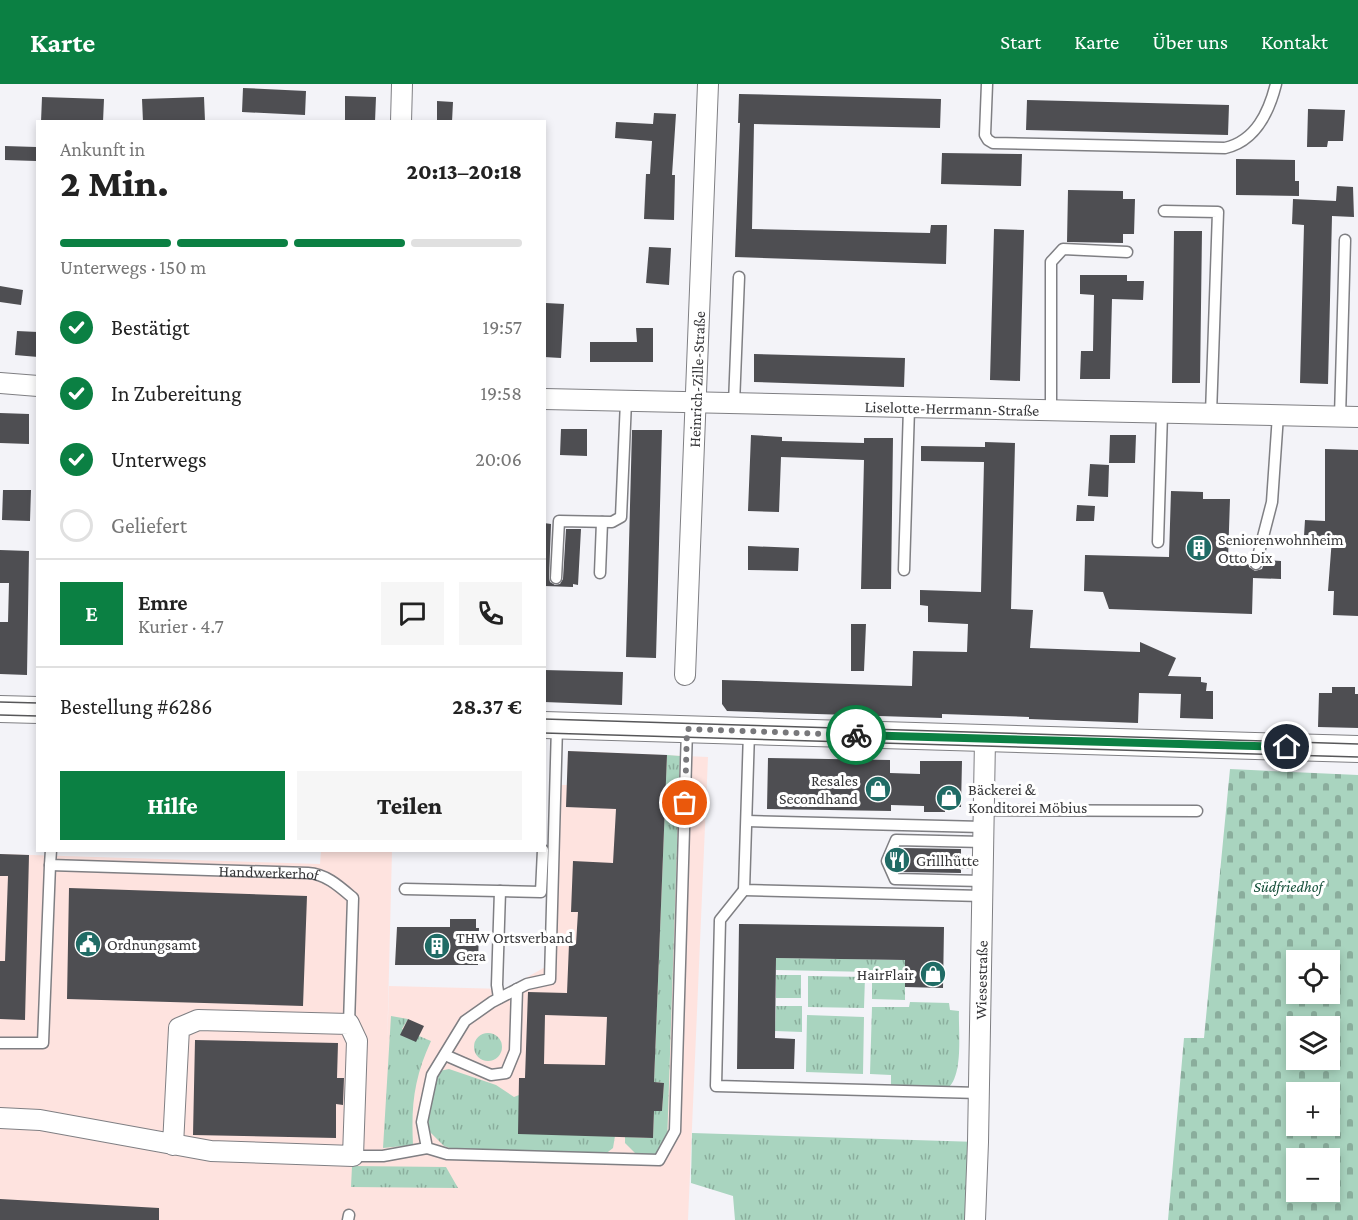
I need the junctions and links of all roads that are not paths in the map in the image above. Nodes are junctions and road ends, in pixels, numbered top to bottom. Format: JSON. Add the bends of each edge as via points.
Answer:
{"nodes":[{"id":1,"x":402,"y":84,"type":"edge"},
{"id":2,"x":708,"y":84,"type":"edge"},
{"id":3,"x":987,"y":84,"type":"edge"},
{"id":4,"x":1276,"y":84,"type":"edge"},
{"id":5,"x":401,"y":120,"type":"edge"},
{"id":6,"x":1164,"y":211,"type":"dead end"},
{"id":7,"x":1345,"y":240,"type":"dead end"},
{"id":8,"x":1127,"y":252,"type":"dead end"},
{"id":9,"x":739,"y":277,"type":"dead end"},
{"id":10,"x":0,"y":383,"type":"edge"},
{"id":11,"x":36,"y":386,"type":"edge"},
{"id":12,"x":546,"y":399,"type":"edge"},
{"id":13,"x":626,"y":401,"type":"junction"},
{"id":14,"x":695,"y":403,"type":"junction"},
{"id":15,"x":734,"y":404,"type":"junction"},
{"id":16,"x":909,"y":408,"type":"junction"},
{"id":17,"x":1051,"y":410,"type":"junction"},
{"id":18,"x":1162,"y":413,"type":"junction"},
{"id":19,"x":1211,"y":414,"type":"junction"},
{"id":20,"x":1278,"y":415,"type":"junction"},
{"id":21,"x":1349,"y":417,"type":"edge"},
{"id":22,"x":602,"y":522,"type":"junction"},
{"id":23,"x":1158,"y":542,"type":"dead end"},
{"id":24,"x":1256,"y":564,"type":"dead end"},
{"id":25,"x":904,"y":570,"type":"dead end"},
{"id":26,"x":600,"y":573,"type":"dead end"},
{"id":27,"x":556,"y":578,"type":"dead end"},
{"id":28,"x":685,"y":675,"type":"dead end"},
{"id":29,"x":0,"y":709,"type":"edge"},
{"id":30,"x":36,"y":710,"type":"edge"},
{"id":31,"x":551,"y":726,"type":"edge"},
{"id":32,"x":687,"y":729,"type":"junction"},
{"id":33,"x":749,"y":732,"type":"junction"},
{"id":34,"x":985,"y":739,"type":"junction"},
{"id":35,"x":1358,"y":749,"type":"edge"},
{"id":36,"x":1197,"y":811,"type":"dead end"},
{"id":37,"x":747,"y":821,"type":"junction"},
{"id":38,"x":983,"y":826,"type":"junction"},
{"id":39,"x":51,"y":852,"type":"edge"},
{"id":40,"x":543,"y":852,"type":"edge"},
{"id":41,"x":961,"y":861,"type":"dead end"},
{"id":42,"x":50,"y":865,"type":"junction"},
{"id":43,"x":982,"y":880,"type":"junction"},
{"id":44,"x":405,"y":889,"type":"dead end"},
{"id":45,"x":744,"y":890,"type":"junction"},
{"id":46,"x":500,"y":891,"type":"junction"},
{"id":47,"x":517,"y":989,"type":"junction"},
{"id":48,"x":499,"y":999,"type":"junction"},
{"id":49,"x":348,"y":1024,"type":"junction"},
{"id":50,"x":0,"y":1043,"type":"edge"},
{"id":51,"x":445,"y":1055,"type":"junction"},
{"id":52,"x":979,"y":1093,"type":"junction"},
{"id":53,"x":0,"y":1118,"type":"edge"},
{"id":54,"x":173,"y":1145,"type":"junction"},
{"id":55,"x":427,"y":1148,"type":"junction"},
{"id":56,"x":353,"y":1156,"type":"junction"},
{"id":57,"x":975,"y":1220,"type":"edge"}],
"edges":[{"from":1,"to":5,"type":"street"},
{"from":2,"to":14,"type":"street","name":"Heinrich-Zille-Straße"},
{"from":3,"to":4,"type":"lane","via":[[986,135],[993,143],[1225,148],[1235,146],[1260,125]]},
{"from":6,"to":19,"type":"lane","via":[[1218,212]]},
{"from":7,"to":21,"type":"lane"},
{"from":8,"to":17,"type":"lane","via":[[1063,249],[1052,262]]},
{"from":9,"to":15,"type":"lane"},
{"from":10,"to":11,"type":"street"},
{"from":12,"to":13,"type":"street","name":"Liselotte-Herrmann-Straße"},
{"from":13,"to":14,"type":"street","name":"Liselotte-Herrmann-Straße"},
{"from":13,"to":22,"type":"lane","via":[[622,513],[617,521]]},
{"from":14,"to":15,"type":"street","name":"Liselotte-Herrmann-Straße"},
{"from":14,"to":28,"type":"street","name":"Heinrich-Zille-Straße"},
{"from":15,"to":16,"type":"street","name":"Liselotte-Herrmann-Straße"},
{"from":16,"to":17,"type":"street","name":"Liselotte-Herrmann-Straße"},
{"from":16,"to":25,"type":"lane"},
{"from":17,"to":18,"type":"street","name":"Liselotte-Herrmann-Straße"},
{"from":18,"to":19,"type":"street","name":"Liselotte-Herrmann-Straße"},
{"from":18,"to":23,"type":"lane"},
{"from":19,"to":20,"type":"street","name":"Liselotte-Herrmann-Straße"},
{"from":20,"to":21,"type":"street","name":"Liselotte-Herrmann-Straße"},
{"from":20,"to":24,"type":"lane","via":[[1272,502]]},
{"from":22,"to":26,"type":"lane"},
{"from":22,"to":27,"type":"lane","via":[[559,521]]},
{"from":29,"to":30,"type":"street"},
{"from":31,"to":32,"type":"street"},
{"from":31,"to":47,"type":"lane","via":[[550,979]]},
{"from":32,"to":33,"type":"street"},
{"from":32,"to":55,"type":"lane","via":[[675,1131],[659,1160],[447,1154]]},
{"from":33,"to":34,"type":"street"},
{"from":33,"to":37,"type":"lane"},
{"from":34,"to":35,"type":"street"},
{"from":34,"to":38,"type":"street","name":"Wiesestraße"},
{"from":36,"to":38,"type":"lane"},
{"from":37,"to":38,"type":"lane"},
{"from":37,"to":45,"type":"lane"},
{"from":38,"to":43,"type":"street","name":"Wiesestraße"},
{"from":38,"to":43,"type":"lane","via":[[896,840],[887,861],[894,879]]},
{"from":39,"to":42,"type":"lane"},
{"from":40,"to":46,"type":"lane","via":[[541,892]]},
{"from":41,"to":43,"type":"lane"},
{"from":42,"to":49,"type":"lane","name":"Handwerkerhof","via":[[316,873],[336,883],[353,898]]},
{"from":42,"to":50,"type":"lane","via":[[42,1048]]},
{"from":43,"to":45,"type":"lane"},
{"from":43,"to":52,"type":"street","name":"Wiesestraße"},
{"from":44,"to":46,"type":"lane"},
{"from":45,"to":52,"type":"lane","via":[[720,920],[716,1086]]},
{"from":46,"to":48,"type":"lane"},
{"from":47,"to":48,"type":"lane"},
{"from":47,"to":51,"type":"lane","via":[[515,1051],[506,1073],[491,1075]]},
{"from":48,"to":51,"type":"lane","via":[[465,1021]]},
{"from":49,"to":54,"type":"street","via":[[198,1020],[179,1028]]},
{"from":49,"to":56,"type":"street","name":"Handwerkerhof","via":[[357,1041]]},
{"from":51,"to":55,"type":"lane","via":[[432,1075],[422,1122]]},
{"from":52,"to":57,"type":"street","name":"Wiesestraße"},
{"from":53,"to":54,"type":"street","via":[[40,1120]]},
{"from":54,"to":56,"type":"street","via":[[211,1151]]},
{"from":55,"to":56,"type":"lane","via":[[383,1156]]}]}
